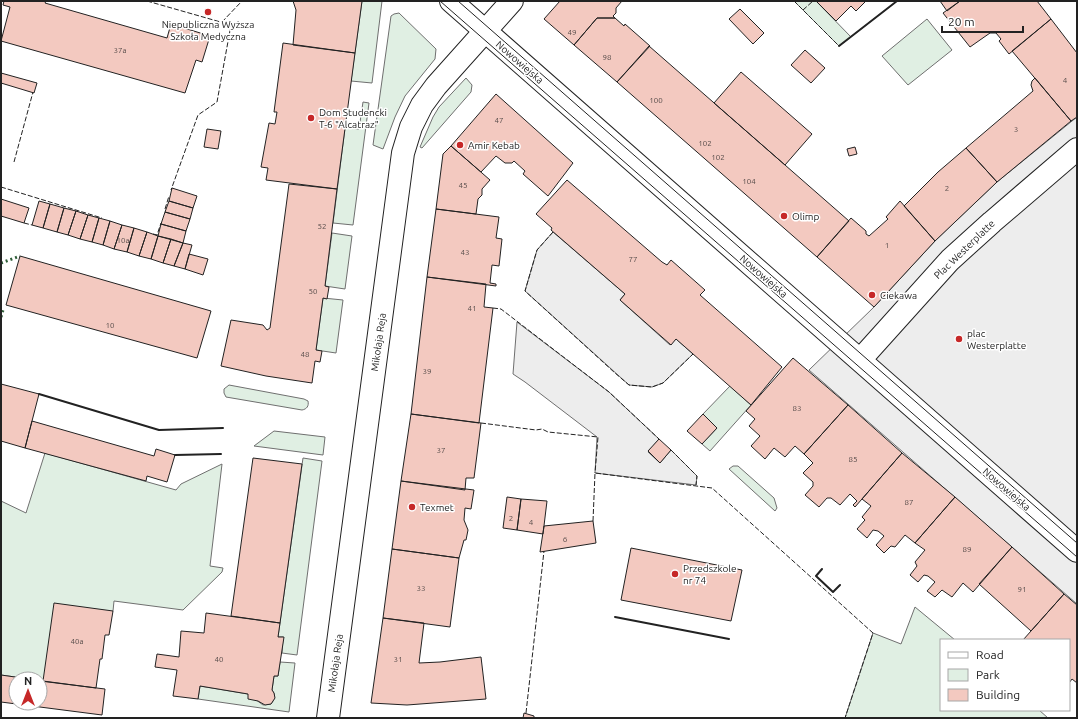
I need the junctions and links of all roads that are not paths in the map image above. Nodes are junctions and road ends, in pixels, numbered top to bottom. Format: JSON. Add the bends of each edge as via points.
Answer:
{"nodes":[{"id":1,"x":450,"y":1,"type":"edge"},
{"id":2,"x":512,"y":1,"type":"edge"},
{"id":3,"x":485,"y":31,"type":"junction"},
{"id":4,"x":1077,"y":149,"type":"edge"},
{"id":5,"x":860,"y":360,"type":"junction"},
{"id":6,"x":1077,"y":551,"type":"edge"},
{"id":7,"x":328,"y":718,"type":"edge"}],
"edges":[{"from":1,"to":3,"type":"street","name":"Nowowiejska"},
{"from":2,"to":3,"type":"street","name":"Mikołaja Reja"},
{"from":3,"to":5,"type":"street","name":"Nowowiejska"},
{"from":3,"to":7,"type":"street","name":"Mikołaja Reja","via":[[422,105],[411,127],[403,153]]},
{"from":4,"to":5,"type":"street","name":"Plac Westerplatte","via":[[950,260]]},
{"from":5,"to":6,"type":"street","name":"Nowowiejska"}]}
